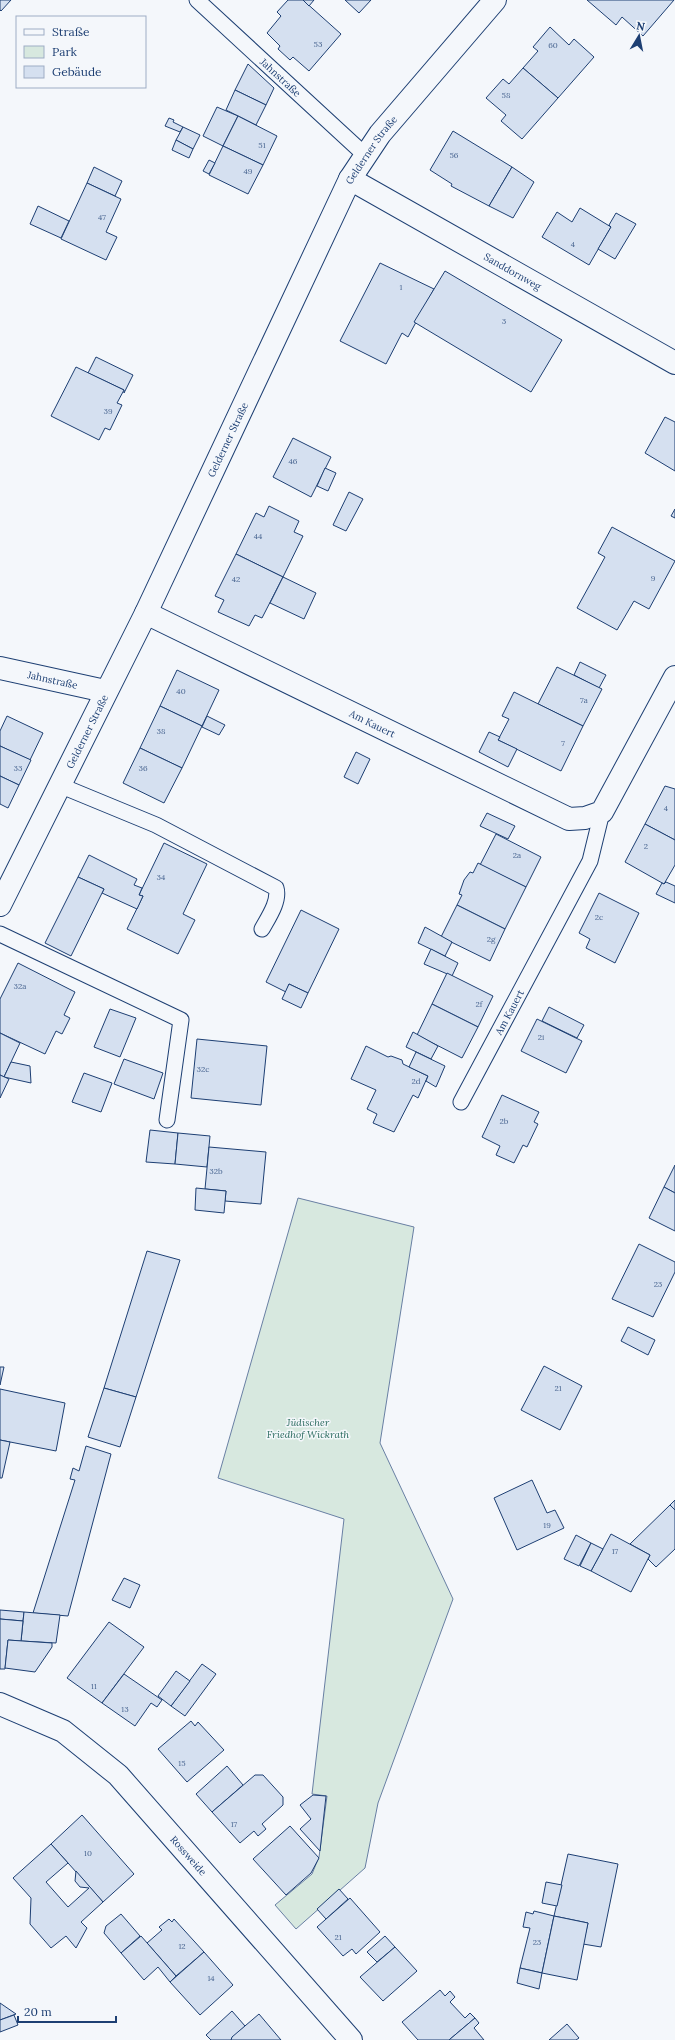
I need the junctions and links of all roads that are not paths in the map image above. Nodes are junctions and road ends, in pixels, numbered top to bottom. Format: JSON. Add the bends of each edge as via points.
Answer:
{"nodes":[{"id":1,"x":197,"y":0,"type":"edge"},
{"id":2,"x":495,"y":0,"type":"edge"},
{"id":3,"x":365,"y":156,"type":"junction"},
{"id":4,"x":350,"y":179,"type":"junction"},
{"id":5,"x":675,"y":363,"type":"edge"},
{"id":6,"x":146,"y":613,"type":"junction"},
{"id":7,"x":0,"y":668,"type":"edge"},
{"id":8,"x":675,"y":677,"type":"edge"},
{"id":9,"x":105,"y":691,"type":"junction"},
{"id":10,"x":59,"y":785,"type":"junction"},
{"id":11,"x":602,"y":812,"type":"junction"},
{"id":12,"x":0,"y":905,"type":"edge"},
{"id":13,"x":262,"y":929,"type":"dead end"},
{"id":14,"x":0,"y":934,"type":"edge"},
{"id":15,"x":461,"y":1102,"type":"dead end"},
{"id":16,"x":167,"y":1120,"type":"dead end"},
{"id":17,"x":0,"y":1704,"type":"edge"},
{"id":18,"x":351,"y":2040,"type":"edge"}],
"edges":[{"from":1,"to":3,"type":"lane","name":"Jahnstraße"},
{"from":2,"to":3,"type":"street","name":"Gelderner Straße","via":[[380,134]]},
{"from":3,"to":4,"type":"street","name":"Gelderner Straße"},
{"from":4,"to":5,"type":"street","name":"Sanddornweg"},
{"from":4,"to":6,"type":"street","name":"Gelderner Straße"},
{"from":6,"to":9,"type":"street","name":"Gelderner Straße"},
{"from":6,"to":11,"type":"street","name":"Am Kauert","via":[[569,819],[585,818]]},
{"from":7,"to":9,"type":"street","name":"Jahnstraße"},
{"from":8,"to":11,"type":"street","name":"Am Kauert"},
{"from":9,"to":10,"type":"street","name":"Gelderner Straße"},
{"from":10,"to":12,"type":"street","name":"Gelderner Straße"},
{"from":10,"to":13,"type":"lane","via":[[156,825],[276,888],[278,893],[275,902]]},
{"from":11,"to":15,"type":"lane","name":"Am Kauert","via":[[590,861]]},
{"from":14,"to":16,"type":"lane","via":[[180,1020]]},
{"from":17,"to":18,"type":"street","name":"Rossweide","via":[[63,1731],[118,1776]]}]}
